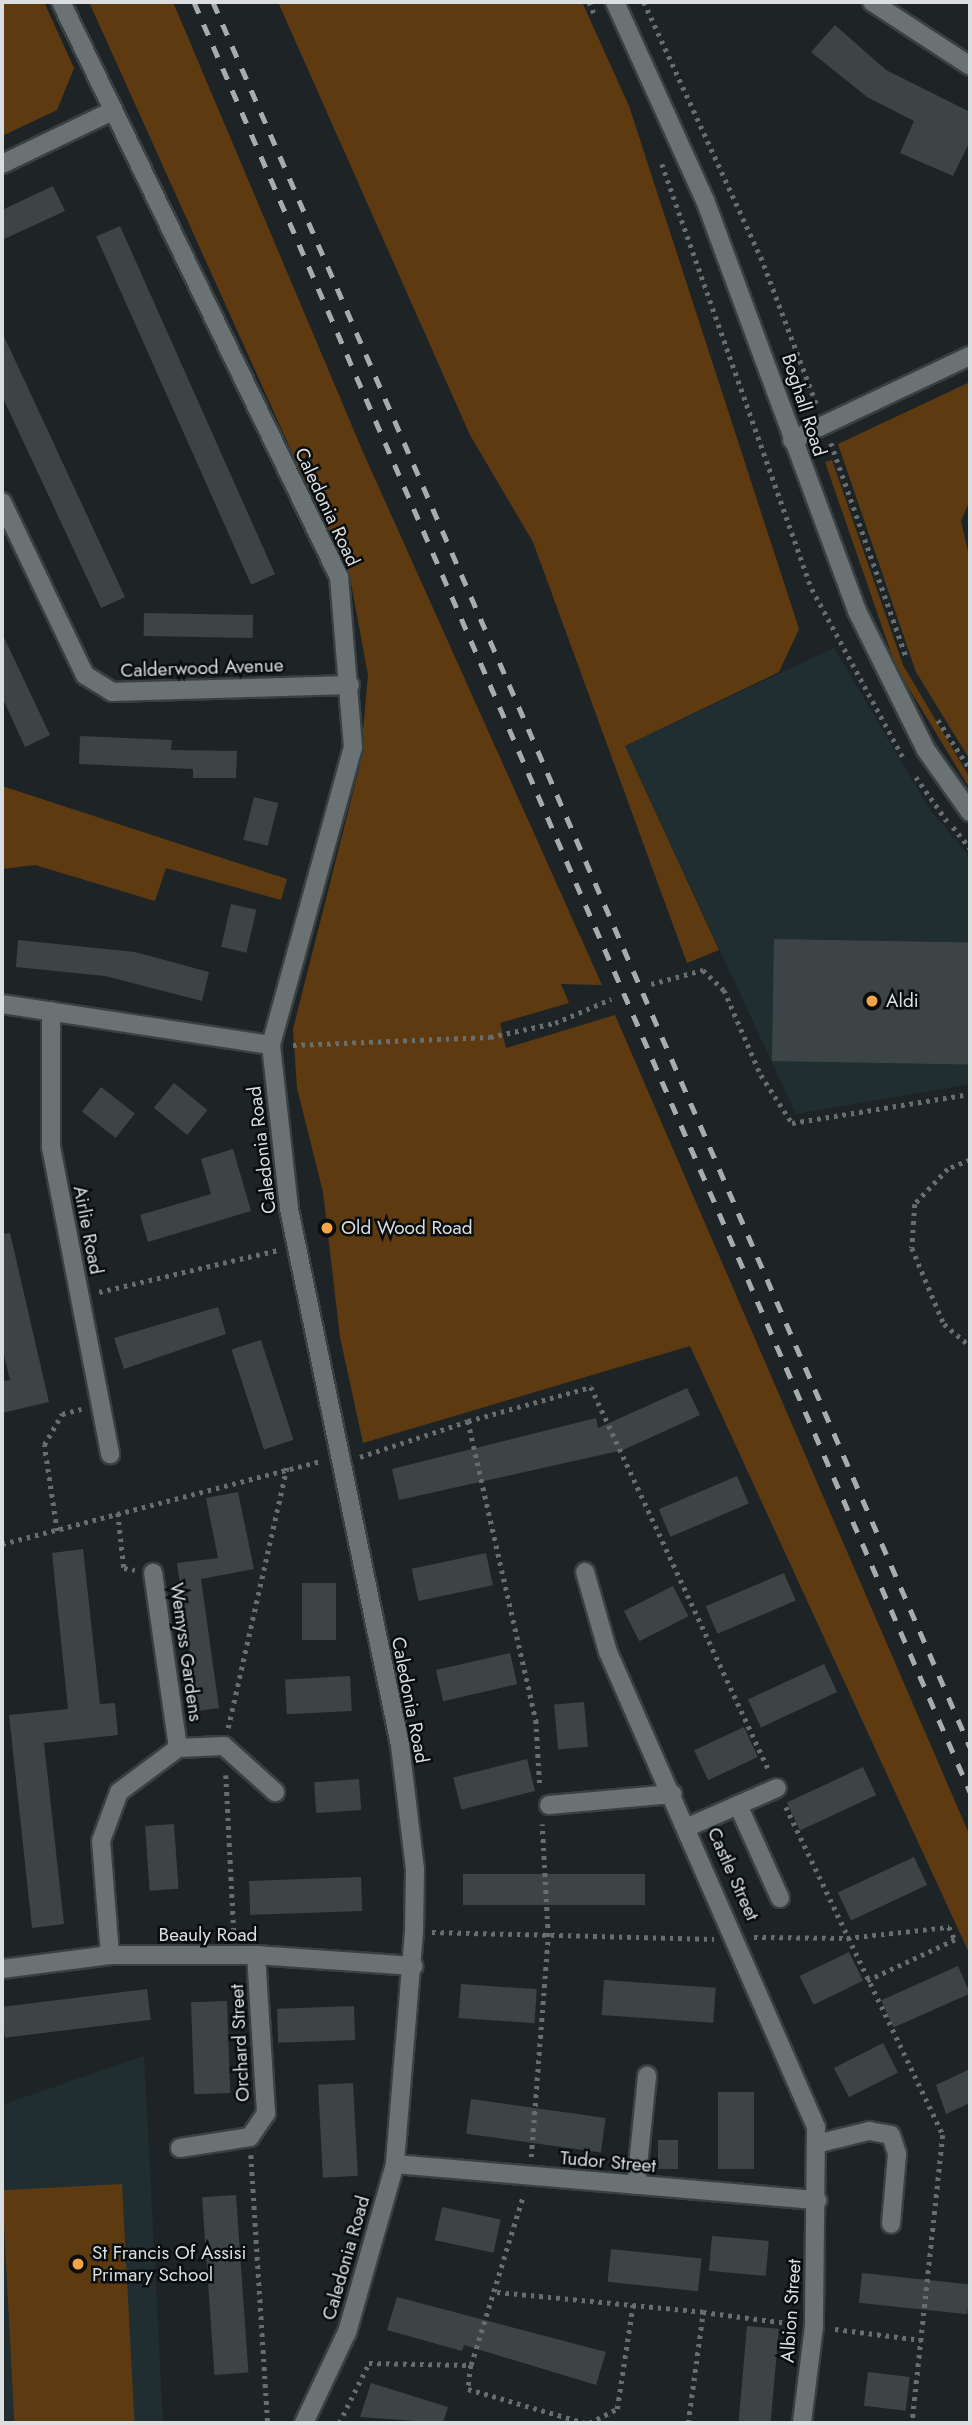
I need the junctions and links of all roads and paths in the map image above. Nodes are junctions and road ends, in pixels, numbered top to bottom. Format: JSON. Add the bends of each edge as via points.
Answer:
{"nodes":[{"id":1,"x":61,"y":2,"type":"edge"},
{"id":2,"x":615,"y":2,"type":"edge"},
{"id":3,"x":644,"y":2,"type":"edge"},
{"id":4,"x":872,"y":2,"type":"edge"},
{"id":5,"x":970,"y":66,"type":"edge"},
{"id":6,"x":110,"y":112,"type":"junction"},
{"id":7,"x":2,"y":164,"type":"edge"},
{"id":8,"x":970,"y":356,"type":"edge"},
{"id":9,"x":825,"y":425,"type":"junction"},
{"id":10,"x":792,"y":440,"type":"junction"},
{"id":11,"x":2,"y":505,"type":"edge"},
{"id":12,"x":913,"y":674,"type":"dead end"},
{"id":13,"x":350,"y":685,"type":"junction"},
{"id":14,"x":935,"y":716,"type":"dead end"},
{"id":15,"x":970,"y":769,"type":"edge"},
{"id":16,"x":970,"y":812,"type":"edge"},
{"id":17,"x":651,"y":985,"type":"dead end"},
{"id":18,"x":611,"y":999,"type":"dead end"},
{"id":19,"x":2,"y":1004,"type":"edge"},
{"id":20,"x":51,"y":1011,"type":"junction"},
{"id":21,"x":271,"y":1045,"type":"junction"},
{"id":22,"x":970,"y":1094,"type":"edge"},
{"id":23,"x":970,"y":1160,"type":"edge"},
{"id":24,"x":296,"y":1246,"type":"junction"},
{"id":25,"x":80,"y":1297,"type":"junction"},
{"id":26,"x":970,"y":1346,"type":"edge"},
{"id":27,"x":100,"y":1405,"type":"junction"},
{"id":28,"x":110,"y":1454,"type":"dead end"},
{"id":29,"x":339,"y":1464,"type":"junction"},
{"id":30,"x":286,"y":1467,"type":"junction"},
{"id":31,"x":118,"y":1513,"type":"junction"},
{"id":32,"x":57,"y":1531,"type":"junction"},
{"id":33,"x":2,"y":1544,"type":"edge"},
{"id":34,"x":585,"y":1572,"type":"dead end"},
{"id":35,"x":153,"y":1573,"type":"joint"},
{"id":36,"x":224,"y":1746,"type":"junction"},
{"id":37,"x":178,"y":1748,"type":"junction"},
{"id":38,"x":777,"y":1788,"type":"dead end"},
{"id":39,"x":275,"y":1792,"type":"dead end"},
{"id":40,"x":673,"y":1794,"type":"junction"},
{"id":41,"x":738,"y":1805,"type":"junction"},
{"id":42,"x":544,"y":1807,"type":"junction"},
{"id":43,"x":688,"y":1827,"type":"junction"},
{"id":44,"x":780,"y":1898,"type":"dead end"},
{"id":45,"x":110,"y":1955,"type":"junction"},
{"id":46,"x":235,"y":1955,"type":"junction"},
{"id":47,"x":256,"y":1955,"type":"junction"},
{"id":48,"x":414,"y":1966,"type":"junction"},
{"id":49,"x":2,"y":1969,"type":"edge"},
{"id":50,"x":647,"y":2076,"type":"dead end"},
{"id":51,"x":250,"y":2137,"type":"junction"},
{"id":52,"x":816,"y":2144,"type":"junction"},
{"id":53,"x":180,"y":2147,"type":"dead end"},
{"id":54,"x":395,"y":2164,"type":"junction"},
{"id":55,"x":529,"y":2176,"type":"junction"},
{"id":56,"x":636,"y":2185,"type":"junction"},
{"id":57,"x":817,"y":2200,"type":"junction"},
{"id":58,"x":891,"y":2224,"type":"dead end"},
{"id":59,"x":497,"y":2291,"type":"junction"},
{"id":60,"x":633,"y":2305,"type":"junction"},
{"id":61,"x":703,"y":2312,"type":"junction"},
{"id":62,"x":814,"y":2326,"type":"junction"},
{"id":63,"x":921,"y":2340,"type":"dead end"},
{"id":64,"x":471,"y":2365,"type":"junction"},
{"id":65,"x":268,"y":2423,"type":"edge"},
{"id":66,"x":304,"y":2423,"type":"edge"},
{"id":67,"x":339,"y":2423,"type":"edge"},
{"id":68,"x":588,"y":2423,"type":"edge"},
{"id":69,"x":688,"y":2423,"type":"edge"},
{"id":70,"x":802,"y":2423,"type":"edge"}],
"edges":[{"from":1,"to":6,"type":"street","name":"Caledonia Road"},
{"from":2,"to":10,"type":"street","name":"Boghall Road","via":[[705,200]]},
{"from":3,"to":9,"type":"path","via":[[761,257]]},
{"from":4,"to":5,"type":"street"},
{"from":6,"to":7,"type":"street"},
{"from":6,"to":13,"type":"street","name":"Caledonia Road","via":[[339,577]]},
{"from":8,"to":9,"type":"street"},
{"from":9,"to":10,"type":"street"},
{"from":9,"to":12,"type":"path"},
{"from":10,"to":16,"type":"street","name":"Boghall Road","via":[[889,682]]},
{"from":11,"to":13,"type":"street","name":"Calderwood Avenue","via":[[85,675],[111,692]]},
{"from":13,"to":21,"type":"street","name":"Caledonia Road","via":[[353,747]]},
{"from":14,"to":15,"type":"path"},
{"from":17,"to":22,"type":"path","via":[[703,970],[724,990],[761,1074],[792,1124]]},
{"from":18,"to":21,"type":"path","via":[[555,1023],[490,1037],[412,1045]]},
{"from":19,"to":20,"type":"street"},
{"from":20,"to":21,"type":"street"},
{"from":20,"to":25,"type":"street","name":"Airlie Road","via":[[51,1147]]},
{"from":21,"to":24,"type":"street","name":"Caledonia Road"},
{"from":23,"to":26,"type":"path","via":[[948,1170],[915,1205],[912,1248],[944,1324]]},
{"from":24,"to":25,"type":"path"},
{"from":24,"to":29,"type":"street","name":"Caledonia Road"},
{"from":25,"to":27,"type":"street","name":"Airlie Road"},
{"from":27,"to":28,"type":"street","name":"Airlie Road"},
{"from":27,"to":32,"type":"path","via":[[62,1414],[44,1445]]},
{"from":29,"to":30,"type":"path"},
{"from":29,"to":42,"type":"path","via":[[468,1421],[536,1720]]},
{"from":29,"to":48,"type":"street","name":"Caledonia Road","via":[[400,1745],[415,1869]]},
{"from":30,"to":31,"type":"path"},
{"from":30,"to":36,"type":"path"},
{"from":31,"to":32,"type":"path"},
{"from":31,"to":35,"type":"path","via":[[124,1568]]},
{"from":32,"to":33,"type":"path"},
{"from":34,"to":40,"type":"street","name":"Castle Street","via":[[608,1652]]},
{"from":35,"to":37,"type":"street","name":"Wemyss Gardens"},
{"from":36,"to":37,"type":"street"},
{"from":36,"to":39,"type":"street"},
{"from":36,"to":46,"type":"path"},
{"from":37,"to":45,"type":"street","name":"Wemyss Gardens","via":[[119,1792],[101,1841]]},
{"from":38,"to":41,"type":"street"},
{"from":40,"to":42,"type":"street"},
{"from":40,"to":43,"type":"street","name":"Castle Street"},
{"from":41,"to":43,"type":"street"},
{"from":41,"to":44,"type":"street"},
{"from":42,"to":55,"type":"path","via":[[548,1936]]},
{"from":43,"to":52,"type":"street","name":"Castle Street","via":[[816,2127]]},
{"from":45,"to":46,"type":"street","name":"Beauly Road"},
{"from":45,"to":49,"type":"street","name":"Beauly Road"},
{"from":46,"to":47,"type":"street","name":"Beauly Road"},
{"from":47,"to":48,"type":"street","name":"Beauly Road"},
{"from":47,"to":51,"type":"street","name":"Orchard Street","via":[[266,2113]]},
{"from":48,"to":54,"type":"street","name":"Caledonia Road"},
{"from":50,"to":56,"type":"street"},
{"from":51,"to":53,"type":"street"},
{"from":51,"to":65,"type":"path"},
{"from":52,"to":57,"type":"street","name":"Castle Street"},
{"from":52,"to":58,"type":"street","via":[[869,2131],[891,2135],[897,2154]]},
{"from":54,"to":55,"type":"street","name":"Tudor Street"},
{"from":54,"to":66,"type":"street","name":"Caledonia Road","via":[[347,2332]]},
{"from":55,"to":56,"type":"street","name":"Tudor Street"},
{"from":55,"to":59,"type":"path"},
{"from":56,"to":57,"type":"street","name":"Tudor Street"},
{"from":57,"to":62,"type":"street","name":"Albion Street"},
{"from":59,"to":60,"type":"path"},
{"from":59,"to":64,"type":"path"},
{"from":60,"to":61,"type":"path"},
{"from":60,"to":68,"type":"path","via":[[617,2409]]},
{"from":61,"to":62,"type":"path"},
{"from":61,"to":69,"type":"path"},
{"from":62,"to":63,"type":"path"},
{"from":62,"to":70,"type":"street","name":"Albion Street"},
{"from":64,"to":67,"type":"path","via":[[369,2363]]},
{"from":64,"to":68,"type":"path","via":[[468,2389]]}]}
